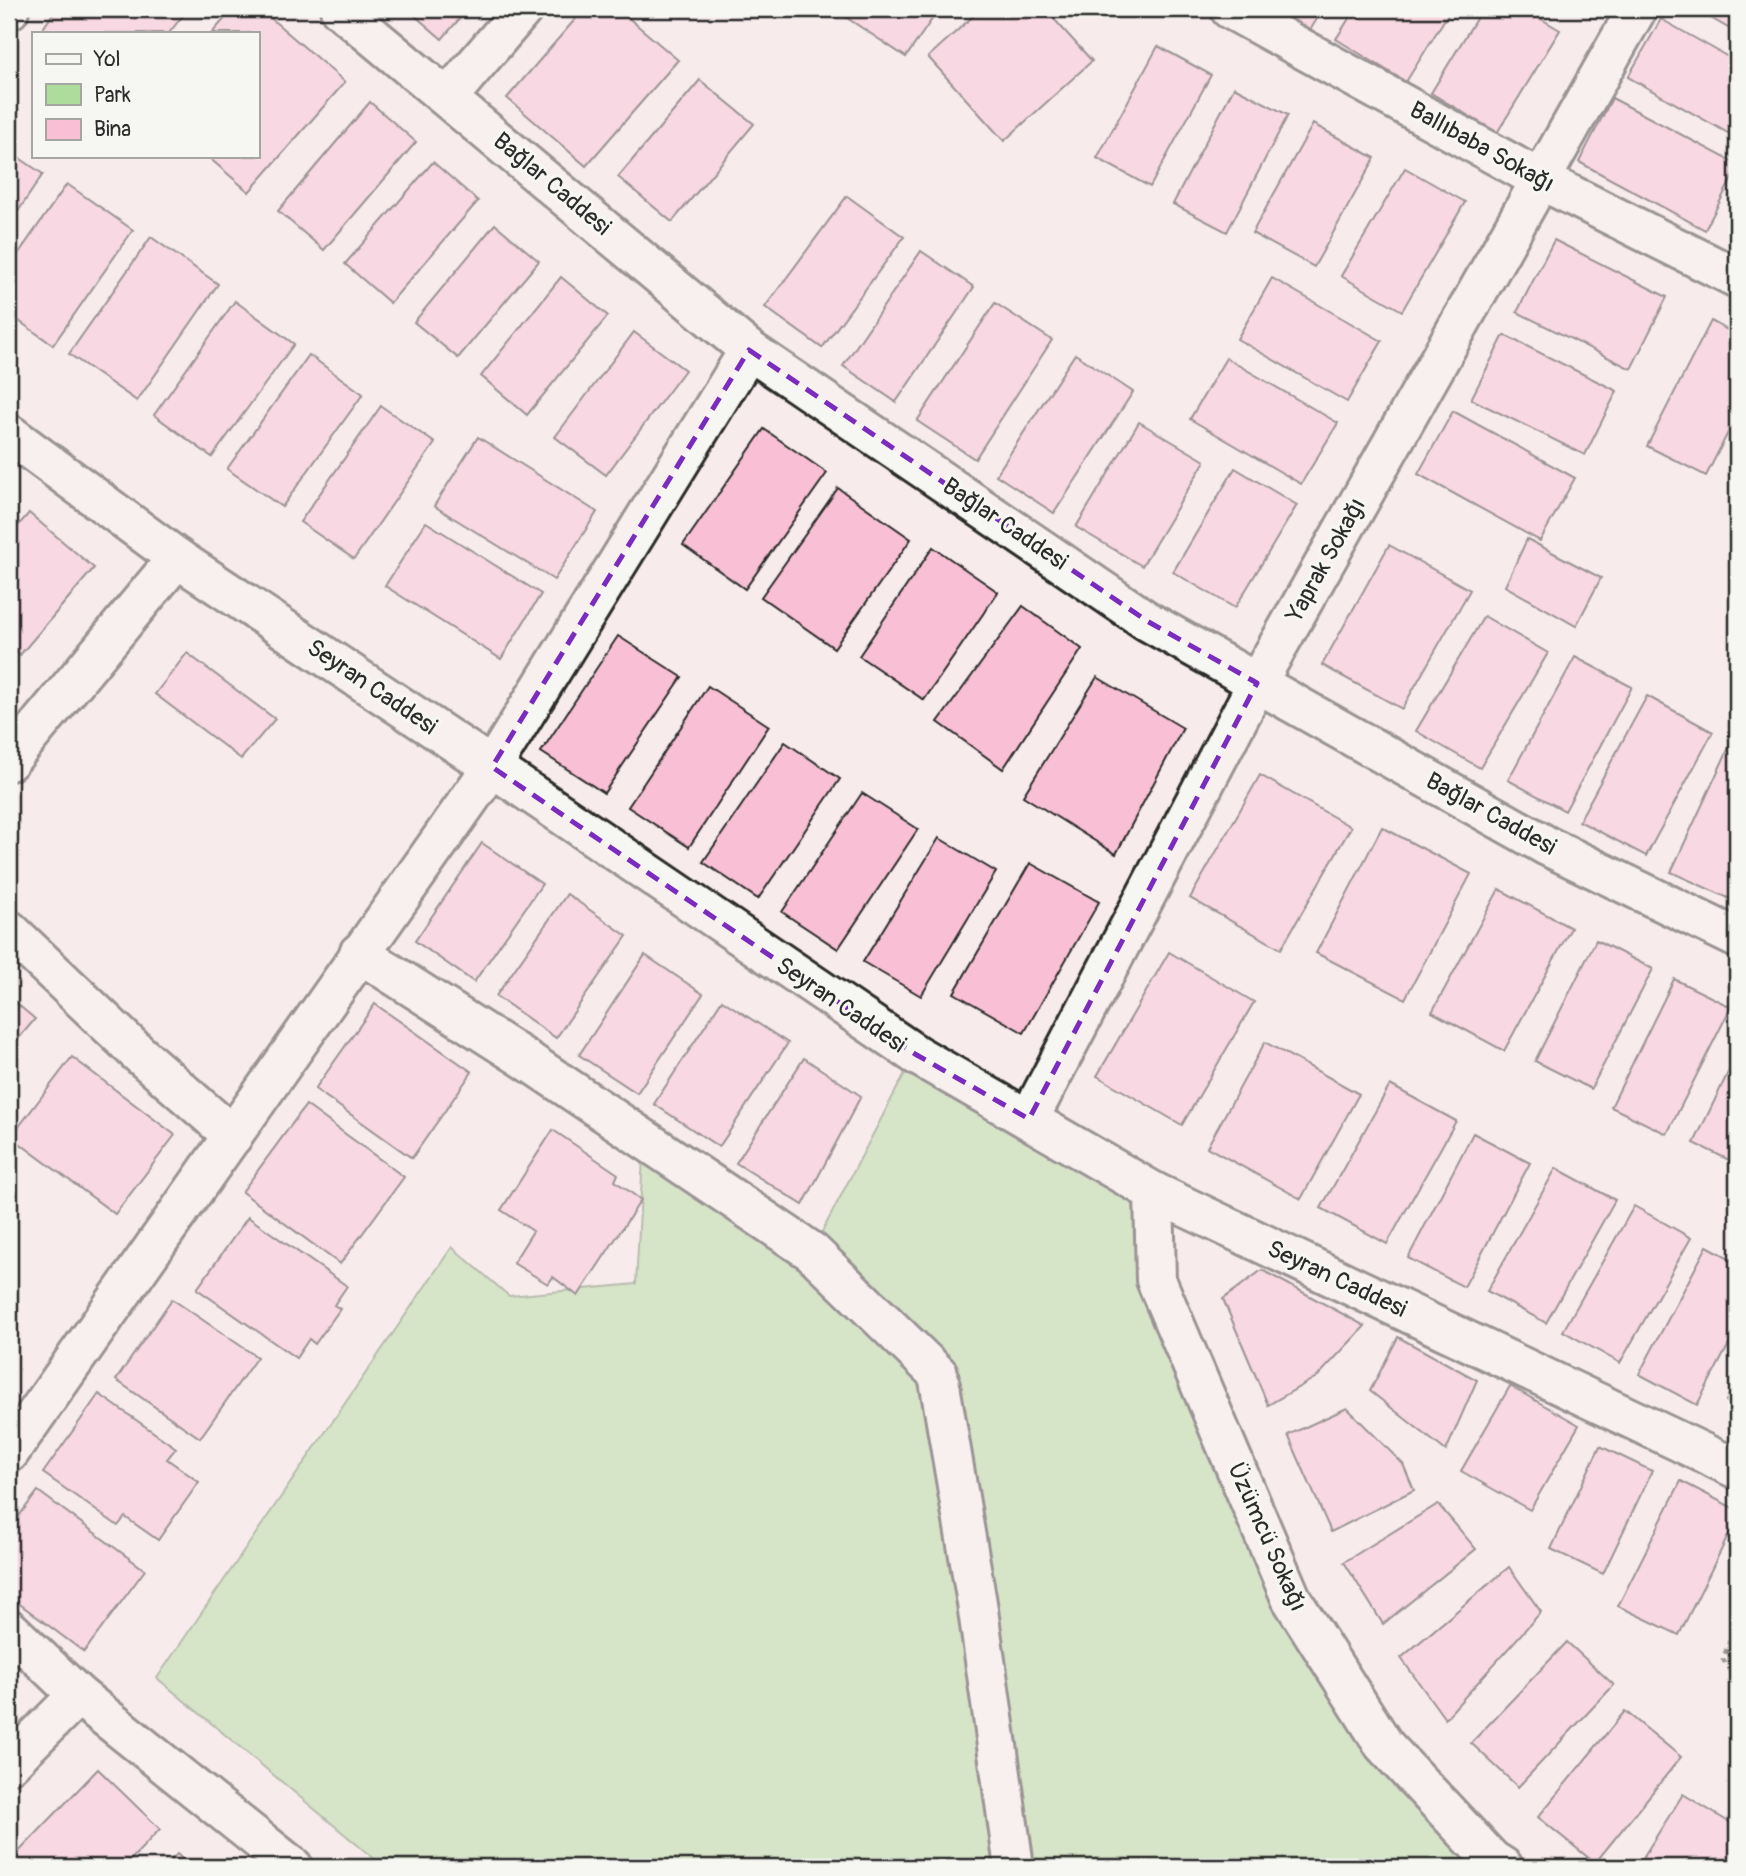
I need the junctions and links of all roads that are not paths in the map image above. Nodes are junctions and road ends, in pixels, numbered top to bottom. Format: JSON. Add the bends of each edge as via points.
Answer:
{"nodes":[{"id":1,"x":340,"y":9,"type":"edge"},
{"id":2,"x":523,"y":9,"type":"edge"},
{"id":3,"x":1230,"y":9,"type":"edge"},
{"id":4,"x":1637,"y":9,"type":"edge"},
{"id":5,"x":448,"y":97,"type":"junction"},
{"id":6,"x":1541,"y":180,"type":"junction"},
{"id":7,"x":1737,"y":278,"type":"edge"},
{"id":8,"x":749,"y":350,"type":"junction"},
{"id":9,"x":9,"y":434,"type":"edge"},
{"id":10,"x":177,"y":558,"type":"junction"},
{"id":11,"x":1257,"y":683,"type":"junction"},
{"id":12,"x":9,"y":761,"type":"edge"},
{"id":13,"x":492,"y":767,"type":"junction"},
{"id":14,"x":9,"y":930,"type":"edge"},
{"id":15,"x":1737,"y":938,"type":"edge"},
{"id":16,"x":359,"y":953,"type":"junction"},
{"id":17,"x":1029,"y":1119,"type":"junction"},
{"id":18,"x":233,"y":1136,"type":"junction"},
{"id":19,"x":1154,"y":1192,"type":"junction"},
{"id":20,"x":9,"y":1453,"type":"edge"},
{"id":21,"x":1737,"y":1469,"type":"edge"},
{"id":22,"x":9,"y":1629,"type":"edge"},
{"id":23,"x":78,"y":1695,"type":"junction"},
{"id":24,"x":9,"y":1764,"type":"edge"},
{"id":25,"x":293,"y":1867,"type":"edge"},
{"id":26,"x":1014,"y":1867,"type":"edge"},
{"id":27,"x":1503,"y":1867,"type":"edge"}],
"edges":[{"from":1,"to":5,"type":"street","name":"Bağlar Caddesi"},
{"from":2,"to":5,"type":"street"},
{"from":3,"to":6,"type":"street","name":"Ballıbaba Sokağı"},
{"from":4,"to":6,"type":"street","name":"Yaprak Sokağı"},
{"from":5,"to":8,"type":"street","name":"Bağlar Caddesi"},
{"from":6,"to":7,"type":"street","name":"Ballıbaba Sokağı"},
{"from":6,"to":11,"type":"street","name":"Yaprak Sokağı"},
{"from":8,"to":11,"type":"street","name":"Bağlar Caddesi","via":[[1147,621]]},
{"from":8,"to":13,"type":"street"},
{"from":9,"to":10,"type":"street","name":"Seyran Caddesi"},
{"from":10,"to":12,"type":"street"},
{"from":10,"to":13,"type":"street","name":"Seyran Caddesi"},
{"from":11,"to":15,"type":"street","name":"Bağlar Caddesi","via":[[1547,846]]},
{"from":11,"to":17,"type":"street","name":"Yaprak Sokağı"},
{"from":13,"to":16,"type":"street"},
{"from":13,"to":17,"type":"street","name":"Seyran Caddesi","via":[[915,1054]]},
{"from":14,"to":18,"type":"street"},
{"from":16,"to":18,"type":"street"},
{"from":16,"to":26,"type":"street","via":[[812,1252],[938,1374],[977,1603]]},
{"from":17,"to":19,"type":"street","name":"Seyran Caddesi"},
{"from":18,"to":20,"type":"street"},
{"from":19,"to":21,"type":"street","name":"Seyran Caddesi"},
{"from":19,"to":27,"type":"street","name":"Üzümcü Sokağı","via":[[1156,1280],[1291,1598],[1384,1745]]},
{"from":22,"to":23,"type":"street"},
{"from":23,"to":24,"type":"street"},
{"from":23,"to":25,"type":"street"}]}
